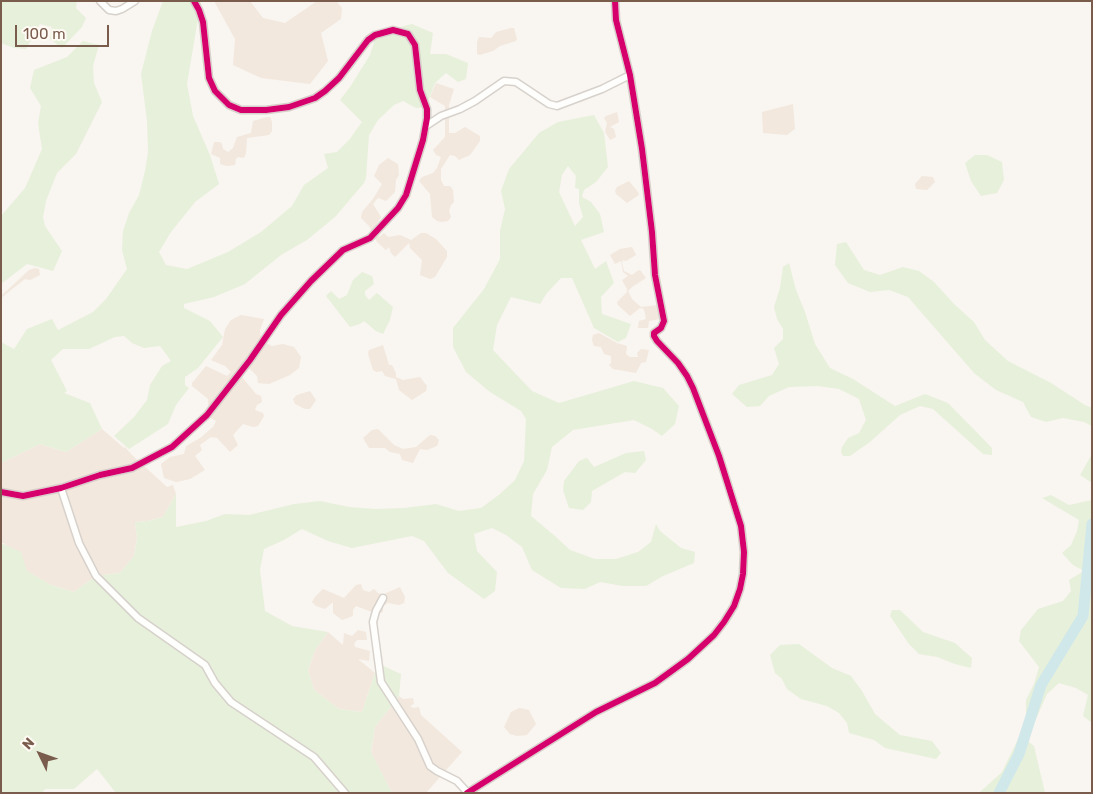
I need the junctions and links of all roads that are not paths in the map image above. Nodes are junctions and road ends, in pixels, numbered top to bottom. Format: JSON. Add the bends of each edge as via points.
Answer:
{"nodes":[{"id":1,"x":100,"y":1,"type":"edge"},
{"id":2,"x":135,"y":1,"type":"edge"},
{"id":3,"x":194,"y":1,"type":"edge"},
{"id":4,"x":615,"y":1,"type":"edge"},
{"id":5,"x":630,"y":75,"type":"junction"},
{"id":6,"x":427,"y":109,"type":"junction"},
{"id":7,"x":441,"y":116,"type":"junction"},
{"id":8,"x":426,"y":126,"type":"junction"},
{"id":9,"x":61,"y":488,"type":"junction"},
{"id":10,"x":1,"y":492,"type":"edge"},
{"id":11,"x":383,"y":598,"type":"dead end"},
{"id":12,"x":467,"y":792,"type":"edge"},
{"id":13,"x":345,"y":793,"type":"edge"}],
"edges":[{"from":1,"to":2,"type":"street","via":[[109,10],[116,11]]},
{"from":3,"to":6,"type":"street","via":[[203,22],[209,78],[215,91],[229,105],[241,110],[266,110],[289,107],[315,98],[338,78],[368,40],[393,30],[408,34],[415,45],[420,90]]},
{"from":4,"to":5,"type":"street","via":[[616,20]]},
{"from":5,"to":7,"type":"street","via":[[557,106],[516,82],[504,82],[460,109]]},
{"from":5,"to":12,"type":"street","via":[[642,149],[655,275],[664,321],[654,336],[687,376],[719,456],[742,526],[744,552],[740,588],[734,606],[714,636],[688,659],[655,683],[596,712]]},
{"from":6,"to":7,"type":"street"},
{"from":6,"to":8,"type":"street"},
{"from":7,"to":8,"type":"street"},
{"from":8,"to":9,"type":"street","via":[[406,196],[398,208],[370,238],[343,250],[312,281],[281,315],[250,360],[191,431],[172,447],[132,468]]},
{"from":9,"to":10,"type":"street","via":[[23,496]]},
{"from":9,"to":13,"type":"street","via":[[79,543],[96,576],[138,618],[204,665],[231,702],[314,757]]},
{"from":11,"to":12,"type":"street","via":[[373,622],[381,682],[418,739],[430,766],[457,781]]}]}
